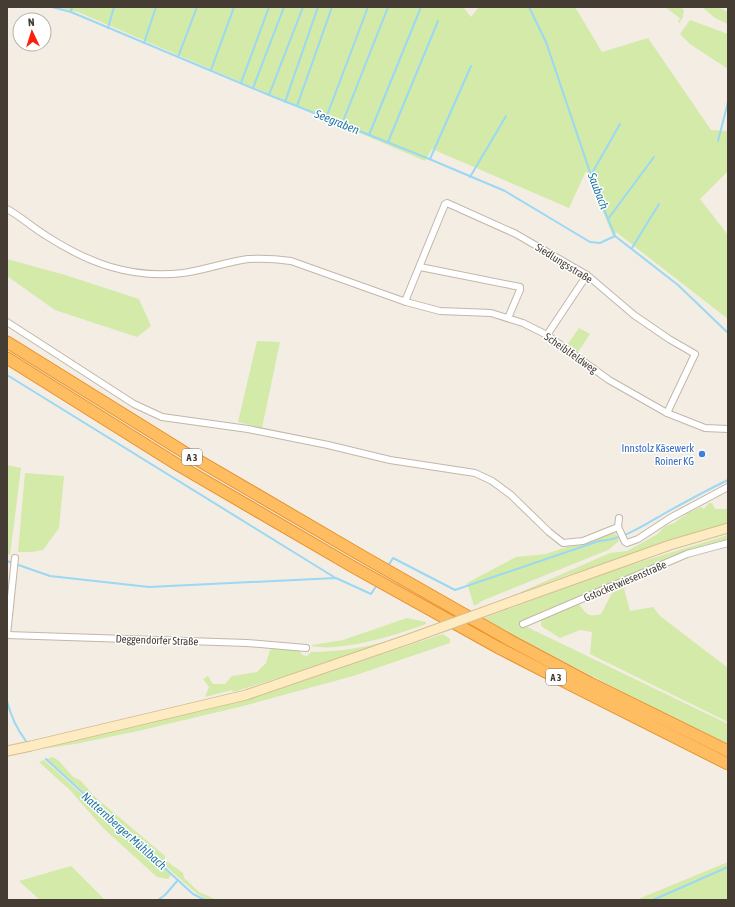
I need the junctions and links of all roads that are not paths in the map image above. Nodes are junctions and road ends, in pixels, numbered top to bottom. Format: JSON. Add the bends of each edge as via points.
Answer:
{"nodes":[{"id":1,"x":7,"y":209,"type":"edge"},
{"id":2,"x":420,"y":267,"type":"junction"},
{"id":3,"x":587,"y":275,"type":"junction"},
{"id":4,"x":406,"y":302,"type":"junction"},
{"id":5,"x":508,"y":318,"type":"junction"},
{"id":6,"x":7,"y":322,"type":"edge"},
{"id":7,"x":546,"y":335,"type":"junction"},
{"id":8,"x":7,"y":342,"type":"edge"},
{"id":9,"x":7,"y":358,"type":"edge"},
{"id":10,"x":667,"y":413,"type":"junction"},
{"id":11,"x":728,"y":429,"type":"edge"},
{"id":12,"x":728,"y":488,"type":"edge"},
{"id":13,"x":619,"y":518,"type":"dead end"},
{"id":14,"x":728,"y":528,"type":"edge"},
{"id":15,"x":621,"y":532,"type":"junction"},
{"id":16,"x":728,"y":543,"type":"edge"},
{"id":17,"x":14,"y":562,"type":"dead end"},
{"id":18,"x":523,"y":624,"type":"dead end"},
{"id":19,"x":7,"y":635,"type":"edge"},
{"id":20,"x":306,"y":648,"type":"dead end"},
{"id":21,"x":7,"y":751,"type":"edge"},
{"id":22,"x":728,"y":751,"type":"edge"},
{"id":23,"x":728,"y":764,"type":"edge"}],
"edges":[{"from":1,"to":4,"type":"street","name":"Scheiblfeldweg","via":[[68,249],[89,260],[119,269],[144,274],[165,274],[249,259],[271,258],[310,267]]},
{"from":2,"to":3,"type":"street","name":"Siedlungsstraße","via":[[447,203],[516,234]]},
{"from":2,"to":4,"type":"street","name":"Siedlungsstraße"},
{"from":2,"to":5,"type":"street","via":[[520,288]]},
{"from":3,"to":7,"type":"street"},
{"from":3,"to":10,"type":"street","name":"Siedlungsstraße","via":[[634,315],[669,340],[695,354]]},
{"from":4,"to":5,"type":"street","name":"Scheiblfeldweg","via":[[440,310],[491,313]]},
{"from":5,"to":7,"type":"street","name":"Scheiblfeldweg"},
{"from":6,"to":15,"type":"street","via":[[134,404],[162,417],[248,429],[390,460],[475,473],[492,481],[511,495],[548,532],[563,543]]},
{"from":7,"to":10,"type":"street","name":"Scheiblfeldweg","via":[[609,380]]},
{"from":8,"to":22,"type":"highway","number":"A 3","via":[[184,452],[380,567],[590,683]]},
{"from":9,"to":23,"type":"highway","number":"A 3","via":[[178,465],[386,585],[499,648]]},
{"from":10,"to":11,"type":"street","name":"Scheiblfeldweg","via":[[705,428]]},
{"from":12,"to":15,"type":"street","via":[[626,543]]},
{"from":13,"to":15,"type":"street"},
{"from":14,"to":21,"type":"main road","bridge":true,"via":[[670,545],[246,695]]},
{"from":16,"to":18,"type":"street","name":"Gstocketwiesenstraße","via":[[687,554]]},
{"from":17,"to":19,"type":"street","name":"Deggendorfer Straße"},
{"from":19,"to":20,"type":"street","name":"Deggendorfer Straße","via":[[247,643]]}]}
